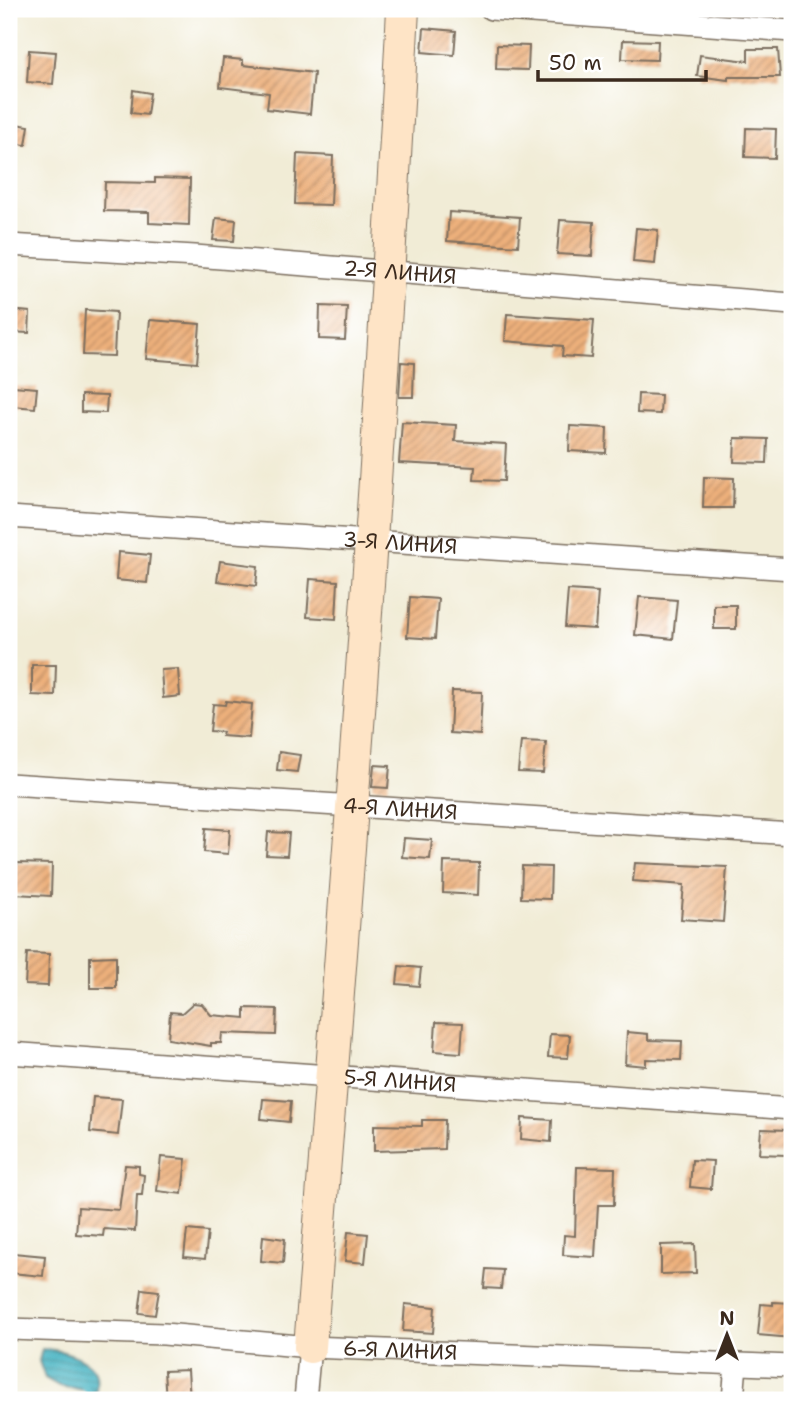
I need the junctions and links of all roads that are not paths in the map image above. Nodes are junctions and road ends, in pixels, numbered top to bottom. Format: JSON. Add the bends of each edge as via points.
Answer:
{"nodes":[{"id":1,"x":403,"y":9,"type":"edge"},
{"id":2,"x":491,"y":9,"type":"edge"},
{"id":3,"x":792,"y":31,"type":"edge"},
{"id":4,"x":9,"y":245,"type":"edge"},
{"id":5,"x":390,"y":271,"type":"junction"},
{"id":6,"x":792,"y":304,"type":"edge"},
{"id":7,"x":9,"y":517,"type":"edge"},
{"id":8,"x":370,"y":541,"type":"junction"},
{"id":9,"x":792,"y":569,"type":"edge"},
{"id":10,"x":9,"y":784,"type":"edge"},
{"id":11,"x":353,"y":804,"type":"junction"},
{"id":12,"x":792,"y":834,"type":"edge"},
{"id":13,"x":9,"y":1053,"type":"edge"},
{"id":14,"x":331,"y":1077,"type":"junction"},
{"id":15,"x":792,"y":1109,"type":"edge"},
{"id":16,"x":9,"y":1329,"type":"edge"},
{"id":17,"x":310,"y":1348,"type":"junction"},
{"id":18,"x":736,"y":1364,"type":"junction"},
{"id":19,"x":792,"y":1366,"type":"edge"},
{"id":20,"x":305,"y":1400,"type":"edge"},
{"id":21,"x":733,"y":1400,"type":"edge"}],
"edges":[{"from":1,"to":5,"type":"street"},
{"from":2,"to":3,"type":"street"},
{"from":4,"to":5,"type":"street","name":"2-Я ЛИНИЯ"},
{"from":5,"to":6,"type":"street","name":"2-Я ЛИНИЯ"},
{"from":5,"to":8,"type":"street"},
{"from":7,"to":8,"type":"street","name":"3-Я ЛИНИЯ"},
{"from":8,"to":9,"type":"street","name":"3-Я ЛИНИЯ"},
{"from":8,"to":11,"type":"street"},
{"from":10,"to":11,"type":"street","name":"4-Я ЛИНИЯ"},
{"from":11,"to":12,"type":"street","name":"4-Я ЛИНИЯ"},
{"from":11,"to":14,"type":"street"},
{"from":13,"to":14,"type":"street","name":"5-Я ЛИНИЯ"},
{"from":14,"to":15,"type":"street","name":"5-Я ЛИНИЯ"},
{"from":14,"to":17,"type":"street"},
{"from":16,"to":17,"type":"street","name":"6-Я ЛИНИЯ","via":[[164,1334]]},
{"from":17,"to":18,"type":"street","name":"6-Я ЛИНИЯ"},
{"from":17,"to":20,"type":"street"},
{"from":18,"to":19,"type":"street","name":"6-Я ЛИНИЯ"},
{"from":18,"to":21,"type":"street"}]}
